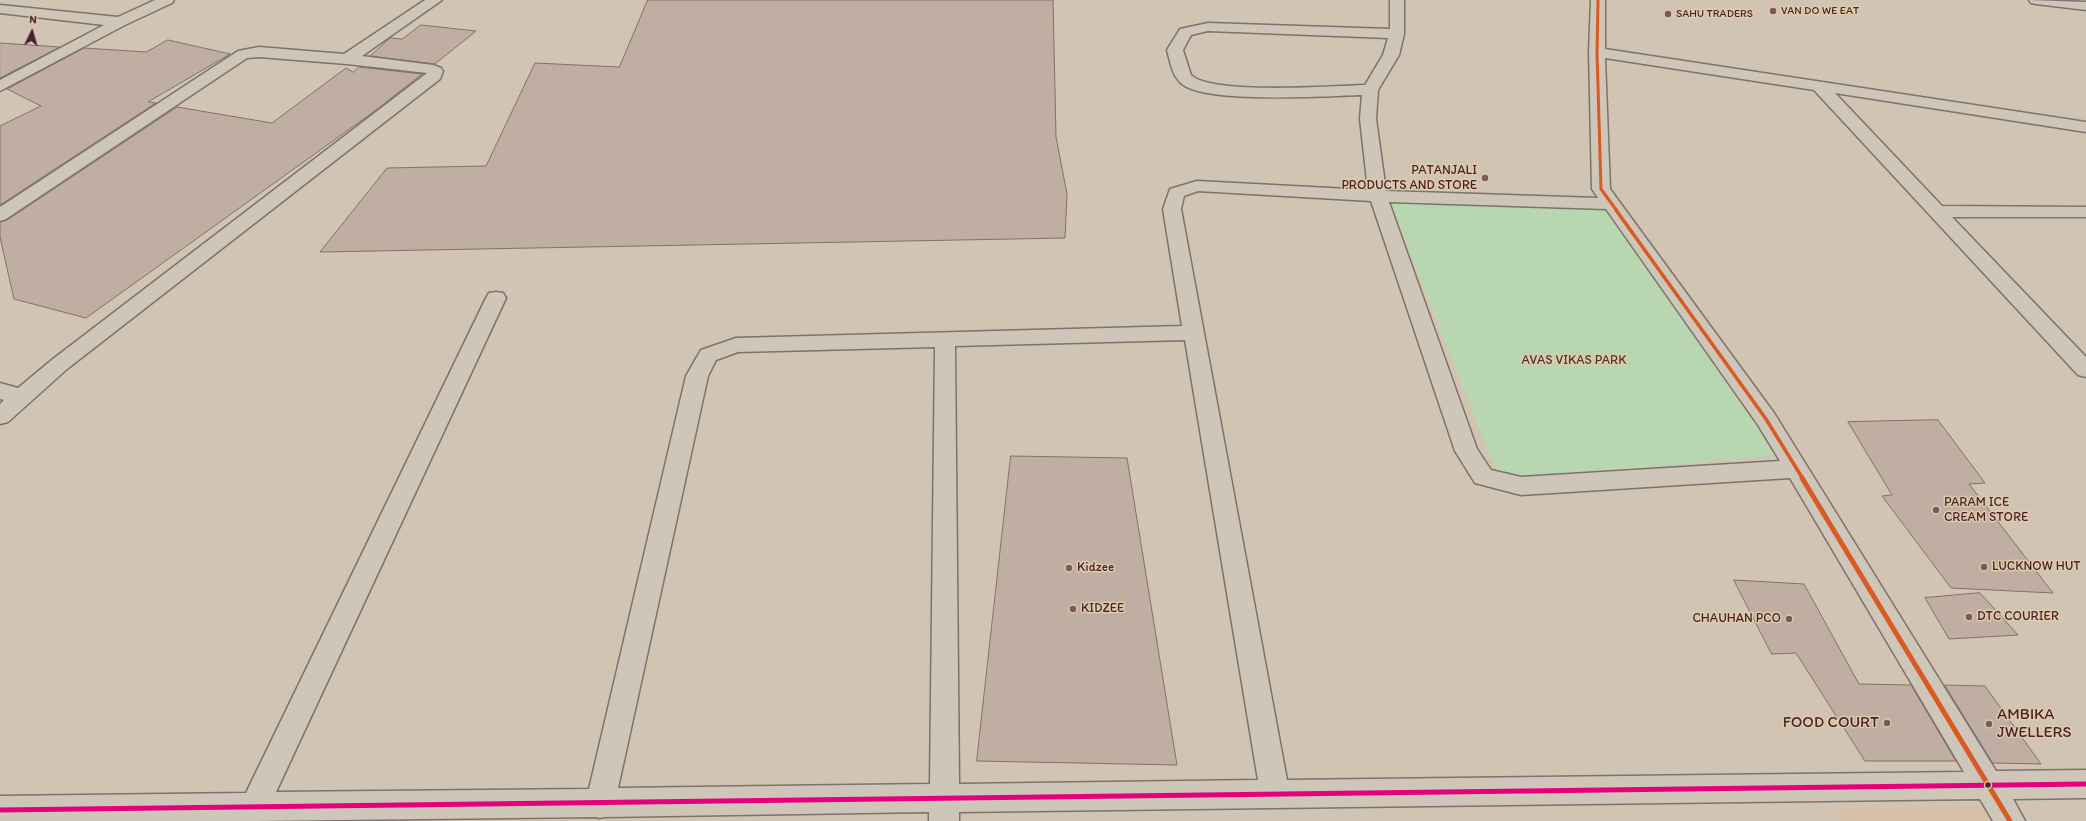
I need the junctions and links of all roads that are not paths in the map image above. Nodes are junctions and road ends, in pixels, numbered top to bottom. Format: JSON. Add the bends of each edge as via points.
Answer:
{"nodes":[{"id":1,"x":167,"y":0,"type":"edge"},
{"id":2,"x":435,"y":0,"type":"edge"},
{"id":3,"x":1397,"y":0,"type":"edge"},
{"id":4,"x":1598,"y":0,"type":"edge"},
{"id":5,"x":2036,"y":0,"type":"edge"},
{"id":6,"x":2086,"y":6,"type":"edge"},
{"id":7,"x":0,"y":9,"type":"edge"},
{"id":8,"x":120,"y":22,"type":"junction"},
{"id":9,"x":1397,"y":34,"type":"junction"},
{"id":10,"x":1597,"y":52,"type":"junction"},
{"id":11,"x":347,"y":59,"type":"junction"},
{"id":12,"x":0,"y":86,"type":"edge"},
{"id":13,"x":1818,"y":86,"type":"junction"},
{"id":14,"x":1370,"y":90,"type":"junction"},
{"id":15,"x":2086,"y":127,"type":"edge"},
{"id":16,"x":1378,"y":196,"type":"junction"},
{"id":17,"x":1612,"y":204,"type":"junction"},
{"id":18,"x":1936,"y":211,"type":"junction"},
{"id":19,"x":2086,"y":212,"type":"edge"},
{"id":20,"x":0,"y":214,"type":"edge"},
{"id":21,"x":496,"y":298,"type":"dead end"},
{"id":22,"x":1194,"y":333,"type":"junction"},
{"id":23,"x":945,"y":339,"type":"junction"},
{"id":24,"x":2086,"y":370,"type":"edge"},
{"id":25,"x":0,"y":391,"type":"edge"},
{"id":26,"x":21,"y":397,"type":"junction"},
{"id":27,"x":0,"y":416,"type":"edge"},
{"id":28,"x":1797,"y":469,"type":"junction"},
{"id":29,"x":2086,"y":784,"type":"edge"},
{"id":30,"x":1988,"y":786,"type":"junction"},
{"id":31,"x":1275,"y":795,"type":"junction"},
{"id":32,"x":600,"y":804,"type":"junction"},
{"id":33,"x":254,"y":807,"type":"junction"},
{"id":34,"x":0,"y":810,"type":"edge"},
{"id":35,"x":945,"y":810,"type":"edge"},
{"id":36,"x":2010,"y":821,"type":"edge"}],
"edges":[{"from":1,"to":8,"type":"street"},
{"from":2,"to":11,"type":"street"},
{"from":3,"to":9,"type":"street"},
{"from":4,"to":10,"type":"street"},
{"from":5,"to":6,"type":"street"},
{"from":7,"to":8,"type":"street"},
{"from":8,"to":12,"type":"street"},
{"from":9,"to":14,"type":"street","via":[[1391,55]]},
{"from":9,"to":14,"type":"street","via":[[1208,27],[1185,32],[1175,50],[1187,80],[1205,87],[1239,91]]},
{"from":10,"to":13,"type":"street"},
{"from":10,"to":17,"type":"street","via":[[1601,190]]},
{"from":11,"to":20,"type":"street","via":[[259,52],[243,54]]},
{"from":11,"to":26,"type":"street","via":[[435,71],[434,76],[60,364]]},
{"from":13,"to":15,"type":"street"},
{"from":13,"to":18,"type":"street"},
{"from":14,"to":16,"type":"street","via":[[1368,118]]},
{"from":16,"to":17,"type":"street"},
{"from":16,"to":22,"type":"street","via":[[1197,186],[1176,193],[1172,208]]},
{"from":16,"to":28,"type":"street","via":[[1466,451],[1483,477],[1520,486]]},
{"from":17,"to":28,"type":"street","via":[[1766,418]]},
{"from":18,"to":19,"type":"street"},
{"from":18,"to":24,"type":"street"},
{"from":21,"to":33,"type":"street"},
{"from":22,"to":23,"type":"street"},
{"from":22,"to":31,"type":"street"},
{"from":23,"to":32,"type":"street","via":[[736,345],[708,355],[697,376]]},
{"from":23,"to":35,"type":"street"},
{"from":25,"to":26,"type":"street"},
{"from":26,"to":27,"type":"street"},
{"from":28,"to":30,"type":"street"},
{"from":29,"to":30,"type":"street"},
{"from":30,"to":31,"type":"street"},
{"from":30,"to":36,"type":"street"},
{"from":31,"to":35,"type":"street"},
{"from":32,"to":33,"type":"street"},
{"from":32,"to":35,"type":"street"},
{"from":33,"to":34,"type":"street"}]}
